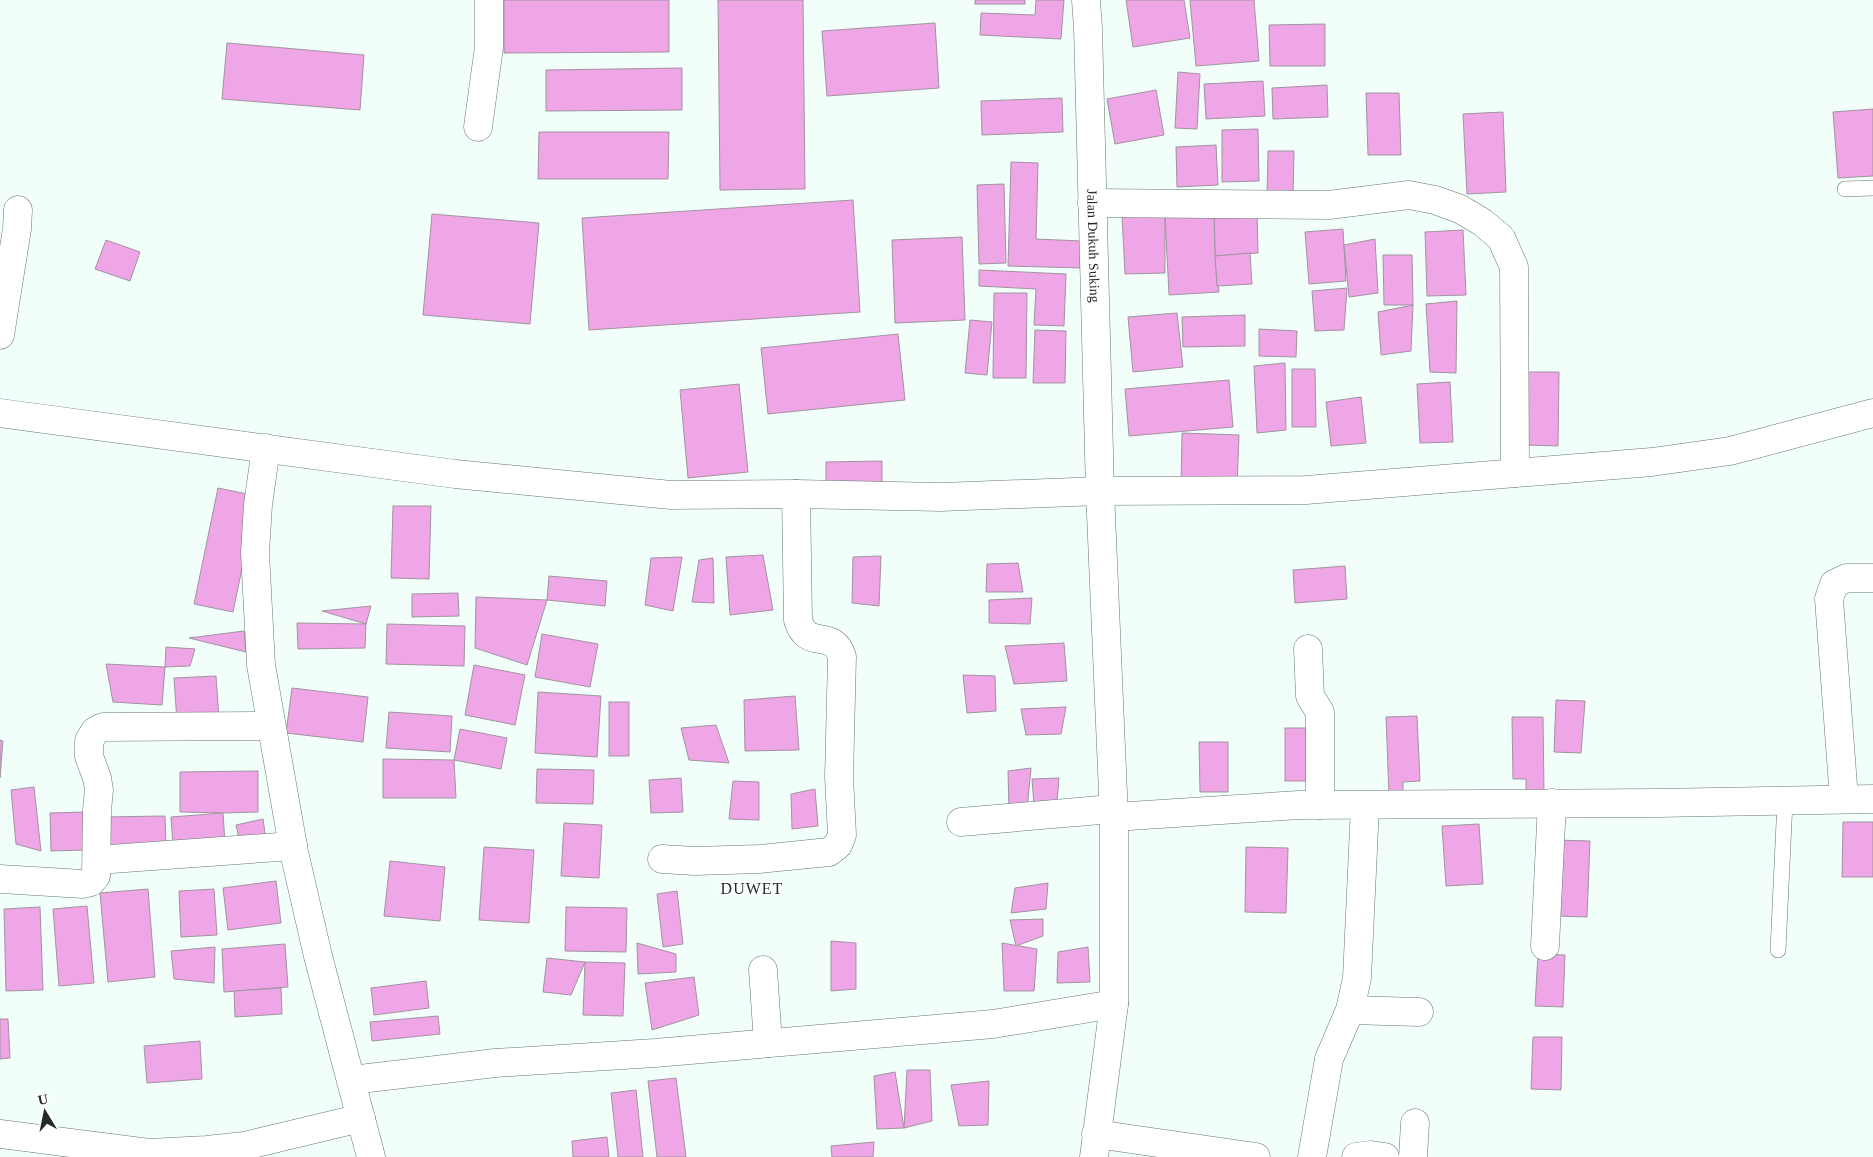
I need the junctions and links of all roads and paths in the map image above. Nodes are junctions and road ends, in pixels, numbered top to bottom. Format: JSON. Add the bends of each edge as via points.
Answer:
{"nodes":[{"id":1,"x":489,"y":0,"type":"edge"},
{"id":2,"x":1086,"y":0,"type":"edge"},
{"id":3,"x":478,"y":127,"type":"dead end"},
{"id":4,"x":1873,"y":188,"type":"edge"},
{"id":5,"x":1845,"y":189,"type":"dead end"},
{"id":6,"x":1092,"y":203,"type":"junction"},
{"id":7,"x":18,"y":210,"type":"dead end"},
{"id":8,"x":0,"y":335,"type":"edge"},
{"id":9,"x":0,"y":413,"type":"edge"},
{"id":10,"x":1873,"y":414,"type":"edge"},
{"id":11,"x":266,"y":448,"type":"junction"},
{"id":12,"x":1515,"y":473,"type":"junction"},
{"id":13,"x":1100,"y":491,"type":"junction"},
{"id":14,"x":796,"y":494,"type":"junction"},
{"id":15,"x":1873,"y":578,"type":"edge"},
{"id":16,"x":1308,"y":648,"type":"dead end"},
{"id":17,"x":271,"y":726,"type":"junction"},
{"id":18,"x":1844,"y":799,"type":"junction"},
{"id":19,"x":1873,"y":800,"type":"edge"},
{"id":20,"x":1785,"y":801,"type":"junction"},
{"id":21,"x":1552,"y":802,"type":"junction"},
{"id":22,"x":1320,"y":805,"type":"junction"},
{"id":23,"x":1365,"y":806,"type":"junction"},
{"id":24,"x":1113,"y":813,"type":"junction"},
{"id":25,"x":961,"y":822,"type":"dead end"},
{"id":26,"x":293,"y":846,"type":"junction"},
{"id":27,"x":662,"y":859,"type":"dead end"},
{"id":28,"x":97,"y":860,"type":"junction"},
{"id":29,"x":0,"y":880,"type":"edge"},
{"id":30,"x":1545,"y":946,"type":"dead end"},
{"id":31,"x":1778,"y":950,"type":"dead end"},
{"id":32,"x":763,"y":970,"type":"dead end"},
{"id":33,"x":1114,"y":1004,"type":"junction"},
{"id":34,"x":1350,"y":1010,"type":"junction"},
{"id":35,"x":1419,"y":1012,"type":"dead end"},
{"id":36,"x":768,"y":1043,"type":"junction"},
{"id":37,"x":352,"y":1080,"type":"junction"},
{"id":38,"x":361,"y":1118,"type":"junction"},
{"id":39,"x":1415,"y":1124,"type":"dead end"},
{"id":40,"x":0,"y":1134,"type":"edge"},
{"id":41,"x":1095,"y":1145,"type":"edge"},
{"id":42,"x":371,"y":1157,"type":"edge"},
{"id":43,"x":1256,"y":1157,"type":"edge"},
{"id":44,"x":1312,"y":1157,"type":"edge"},
{"id":45,"x":1356,"y":1157,"type":"edge"},
{"id":46,"x":1385,"y":1157,"type":"edge"},
{"id":47,"x":1413,"y":1157,"type":"edge"}],
"edges":[{"from":1,"to":3,"type":"street","via":[[489,47]]},
{"from":2,"to":6,"type":"street","name":"Jalan Dukuh Suking"},
{"from":4,"to":5,"type":"lane"},
{"from":6,"to":12,"type":"street","via":[[1330,205],[1408,195],[1460,209],[1482,222],[1501,238],[1514,267]]},
{"from":6,"to":13,"type":"street","name":"Jalan Dukuh Suking"},
{"from":7,"to":8,"type":"street"},
{"from":9,"to":11,"type":"street"},
{"from":10,"to":12,"type":"street","via":[[1730,451],[1652,462]]},
{"from":11,"to":14,"type":"street","via":[[455,474],[671,496]]},
{"from":11,"to":17,"type":"street","via":[[255,552],[261,665]]},
{"from":12,"to":13,"type":"street","via":[[1306,490]]},
{"from":13,"to":14,"type":"street","via":[[941,497]]},
{"from":13,"to":24,"type":"street","name":"Jalan Dukuh Suking"},
{"from":14,"to":27,"type":"street","via":[[800,630],[807,636],[833,642],[840,647],[842,657],[840,840],[829,852],[759,859]]},
{"from":15,"to":18,"type":"street","via":[[1847,578],[1834,584],[1829,599]]},
{"from":16,"to":22,"type":"street","via":[[1310,696],[1320,712]]},
{"from":17,"to":26,"type":"street"},
{"from":17,"to":28,"type":"street","via":[[103,728],[95,731],[89,741],[89,756],[99,790]]},
{"from":18,"to":19,"type":"street"},
{"from":18,"to":20,"type":"street"},
{"from":20,"to":21,"type":"street"},
{"from":20,"to":31,"type":"lane"},
{"from":21,"to":23,"type":"street"},
{"from":21,"to":30,"type":"street"},
{"from":22,"to":23,"type":"street"},
{"from":22,"to":24,"type":"street"},
{"from":23,"to":34,"type":"street","via":[[1357,978]]},
{"from":24,"to":25,"type":"street"},
{"from":24,"to":33,"type":"street","name":"Jalan Dukuh Suking"},
{"from":26,"to":28,"type":"street"},
{"from":26,"to":37,"type":"street","via":[[318,956]]},
{"from":28,"to":29,"type":"street","via":[[96,876],[92,882],[83,884]]},
{"from":32,"to":36,"type":"street"},
{"from":33,"to":36,"type":"street","via":[[994,1024]]},
{"from":33,"to":41,"type":"street","name":"Jalan Dukuh Suking"},
{"from":34,"to":35,"type":"street"},
{"from":34,"to":44,"type":"street","via":[[1329,1059]]},
{"from":36,"to":37,"type":"street","via":[[494,1063]]},
{"from":37,"to":38,"type":"street"},
{"from":38,"to":40,"type":"street","via":[[244,1146],[159,1153]]},
{"from":38,"to":42,"type":"street"},
{"from":39,"to":47,"type":"street"},
{"from":41,"to":43,"type":"street"},
{"from":45,"to":46,"type":"street"}]}
